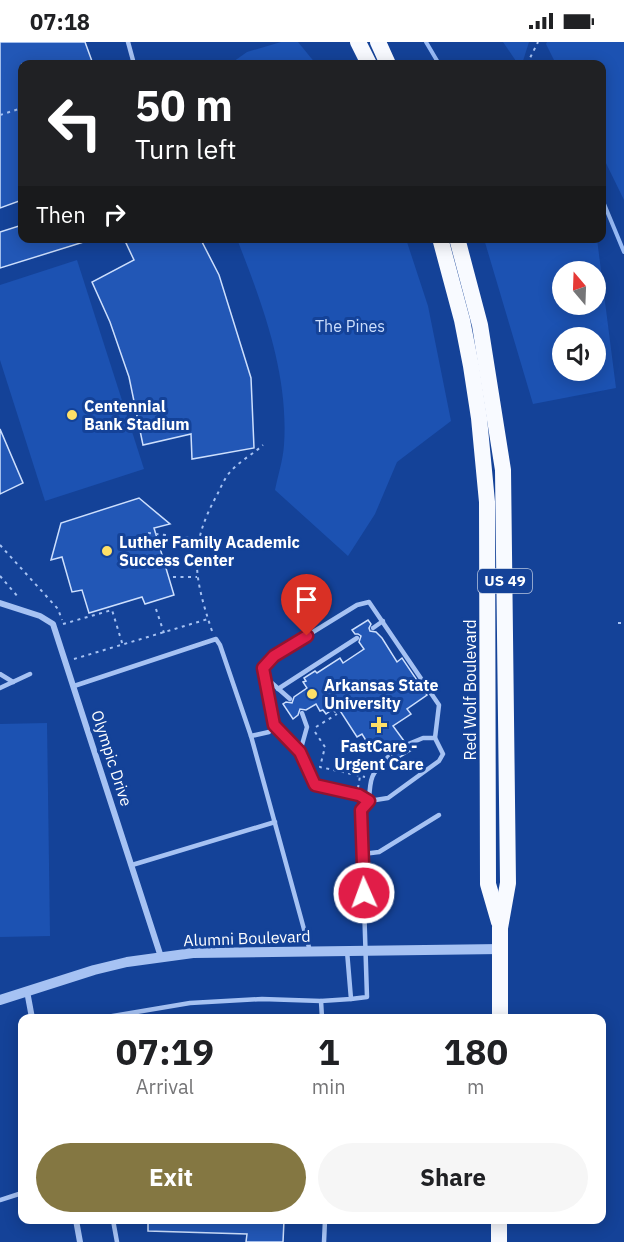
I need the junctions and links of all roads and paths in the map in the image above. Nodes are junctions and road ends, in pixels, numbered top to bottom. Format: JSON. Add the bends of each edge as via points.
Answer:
{"nodes":[{"id":1,"x":128,"y":42,"type":"edge"},
{"id":2,"x":358,"y":42,"type":"edge"},
{"id":3,"x":378,"y":42,"type":"edge"},
{"id":4,"x":538,"y":42,"type":"edge"},
{"id":5,"x":133,"y":60,"type":"edge"},
{"id":6,"x":367,"y":60,"type":"edge"},
{"id":7,"x":386,"y":60,"type":"edge"},
{"id":8,"x":530,"y":60,"type":"edge"},
{"id":9,"x":18,"y":109,"type":"edge"},
{"id":10,"x":0,"y":116,"type":"edge"},
{"id":11,"x":441,"y":243,"type":"edge"},
{"id":12,"x":458,"y":243,"type":"edge"},
{"id":13,"x":263,"y":444,"type":"dead end"},
{"id":14,"x":148,"y":533,"type":"dead end"},
{"id":15,"x":199,"y":538,"type":"junction"},
{"id":16,"x":0,"y":545,"type":"edge"},
{"id":17,"x":0,"y":576,"type":"edge"},
{"id":18,"x":173,"y":577,"type":"dead end"},
{"id":19,"x":197,"y":577,"type":"junction"},
{"id":20,"x":19,"y":598,"type":"dead end"},
{"id":21,"x":0,"y":603,"type":"edge"},
{"id":22,"x":156,"y":609,"type":"dead end"},
{"id":23,"x":208,"y":619,"type":"junction"},
{"id":24,"x":383,"y":621,"type":"junction"},
{"id":25,"x":618,"y":623,"type":"dead end"},
{"id":26,"x":624,"y":623,"type":"edge"},
{"id":27,"x":373,"y":628,"type":"dead end"},
{"id":28,"x":164,"y":633,"type":"junction"},
{"id":29,"x":357,"y":638,"type":"dead end"},
{"id":30,"x":215,"y":639,"type":"junction"},
{"id":31,"x":123,"y":646,"type":"junction"},
{"id":32,"x":72,"y":652,"type":"dead end"},
{"id":33,"x":0,"y":674,"type":"edge"},
{"id":34,"x":30,"y":674,"type":"dead end"},
{"id":35,"x":266,"y":678,"type":"junction"},
{"id":36,"x":13,"y":682,"type":"junction"},
{"id":37,"x":74,"y":686,"type":"junction"},
{"id":38,"x":0,"y":688,"type":"edge"},
{"id":39,"x":278,"y":688,"type":"junction"},
{"id":40,"x":290,"y":699,"type":"dead end"},
{"id":41,"x":302,"y":713,"type":"dead end"},
{"id":42,"x":337,"y":714,"type":"dead end"},
{"id":43,"x":309,"y":723,"type":"dead end"},
{"id":44,"x":274,"y":725,"type":"junction"},
{"id":45,"x":313,"y":729,"type":"junction"},
{"id":46,"x":251,"y":736,"type":"junction"},
{"id":47,"x":435,"y":738,"type":"junction"},
{"id":48,"x":406,"y":745,"type":"dead end"},
{"id":49,"x":300,"y":752,"type":"junction"},
{"id":50,"x":388,"y":757,"type":"dead end"},
{"id":51,"x":371,"y":778,"type":"junction"},
{"id":52,"x":369,"y":801,"type":"junction"},
{"id":53,"x":439,"y":815,"type":"dead end"},
{"id":54,"x":275,"y":822,"type":"junction"},
{"id":55,"x":363,"y":854,"type":"junction"},
{"id":56,"x":132,"y":865,"type":"junction"},
{"id":57,"x":500,"y":928,"type":"junction"},
{"id":58,"x":501,"y":949,"type":"junction"},
{"id":59,"x":310,"y":951,"type":"junction"},
{"id":60,"x":347,"y":951,"type":"junction"},
{"id":61,"x":366,"y":951,"type":"junction"},
{"id":62,"x":160,"y":957,"type":"junction"},
{"id":63,"x":27,"y":991,"type":"junction"},
{"id":64,"x":351,"y":999,"type":"junction"},
{"id":65,"x":0,"y":1000,"type":"edge"},
{"id":66,"x":321,"y":1001,"type":"junction"},
{"id":67,"x":31,"y":1014,"type":"edge"},
{"id":68,"x":126,"y":1014,"type":"edge"},
{"id":69,"x":322,"y":1014,"type":"edge"},
{"id":70,"x":500,"y":1014,"type":"edge"},
{"id":71,"x":18,"y":1194,"type":"edge"},
{"id":72,"x":0,"y":1200,"type":"edge"},
{"id":73,"x":77,"y":1224,"type":"edge"},
{"id":74,"x":114,"y":1224,"type":"edge"},
{"id":75,"x":325,"y":1224,"type":"edge"},
{"id":76,"x":500,"y":1224,"type":"edge"},
{"id":77,"x":80,"y":1242,"type":"edge"},
{"id":78,"x":117,"y":1242,"type":"edge"},
{"id":79,"x":324,"y":1242,"type":"edge"},
{"id":80,"x":499,"y":1242,"type":"edge"}],
"edges":[{"from":1,"to":5,"type":"lane"},
{"from":2,"to":6,"type":"highway"},
{"from":3,"to":7,"type":"highway"},
{"from":4,"to":8,"type":"path"},
{"from":9,"to":10,"type":"path"},
{"from":11,"to":57,"type":"highway","name":"Red Wolf Boulevard","number":"US 49","via":[[471,366],[486,492],[488,884]]},
{"from":12,"to":57,"type":"highway","name":"Red Wolf Boulevard","number":"US 49","via":[[480,325],[503,470],[508,884]]},
{"from":13,"to":15,"type":"path","via":[[230,472],[206,515]]},
{"from":14,"to":15,"type":"path"},
{"from":15,"to":19,"type":"path"},
{"from":16,"to":31,"type":"path","via":[[58,609],[63,624],[112,610]]},
{"from":17,"to":20,"type":"path"},
{"from":18,"to":19,"type":"path"},
{"from":19,"to":23,"type":"path"},
{"from":21,"to":37,"type":"street","name":"Olympic Drive","via":[[51,621]]},
{"from":22,"to":28,"type":"path"},
{"from":23,"to":28,"type":"path"},
{"from":23,"to":30,"type":"path"},
{"from":24,"to":27,"type":"lane"},
{"from":24,"to":35,"type":"lane","via":[[369,602],[357,605],[274,656],[263,668]]},
{"from":24,"to":47,"type":"lane","via":[[439,705]]},
{"from":25,"to":26,"type":"path"},
{"from":28,"to":31,"type":"path"},
{"from":29,"to":39,"type":"lane"},
{"from":30,"to":37,"type":"lane"},
{"from":30,"to":46,"type":"lane"},
{"from":31,"to":32,"type":"path","via":[[75,661]]},
{"from":33,"to":36,"type":"lane"},
{"from":34,"to":36,"type":"lane"},
{"from":35,"to":39,"type":"lane"},
{"from":35,"to":44,"type":"lane"},
{"from":36,"to":38,"type":"lane"},
{"from":37,"to":56,"type":"street","name":"Olympic Drive"},
{"from":39,"to":40,"type":"lane"},
{"from":41,"to":49,"type":"lane","via":[[307,727]]},
{"from":42,"to":45,"type":"path"},
{"from":43,"to":45,"type":"path"},
{"from":44,"to":46,"type":"lane","via":[[269,732]]},
{"from":44,"to":49,"type":"lane"},
{"from":45,"to":51,"type":"path","via":[[325,747],[320,767]]},
{"from":46,"to":54,"type":"lane"},
{"from":47,"to":48,"type":"lane"},
{"from":47,"to":52,"type":"lane","via":[[443,754],[439,761],[388,798]]},
{"from":49,"to":52,"type":"lane","via":[[315,785]]},
{"from":50,"to":51,"type":"lane"},
{"from":51,"to":52,"type":"lane"},
{"from":52,"to":55,"type":"lane","via":[[361,810]]},
{"from":53,"to":55,"type":"lane","via":[[379,852]]},
{"from":54,"to":56,"type":"lane"},
{"from":54,"to":59,"type":"lane"},
{"from":55,"to":61,"type":"lane"},
{"from":56,"to":62,"type":"street","name":"Olympic Drive"},
{"from":57,"to":58,"type":"highway","name":"Red Wolf Boulevard","number":"US 49"},
{"from":58,"to":61,"type":"street","name":"Alumni Boulevard"},
{"from":58,"to":70,"type":"highway","name":"Red Wolf Boulevard","number":"US 49"},
{"from":59,"to":60,"type":"street","name":"Alumni Boulevard"},
{"from":59,"to":62,"type":"street","name":"Alumni Boulevard","via":[[226,951]]},
{"from":60,"to":61,"type":"street","name":"Alumni Boulevard"},
{"from":60,"to":64,"type":"lane"},
{"from":61,"to":64,"type":"lane","via":[[367,997]]},
{"from":62,"to":63,"type":"street","name":"Alumni Boulevard","via":[[94,970]]},
{"from":63,"to":65,"type":"street","name":"Alumni Boulevard"},
{"from":63,"to":67,"type":"street"},
{"from":64,"to":66,"type":"lane"},
{"from":66,"to":68,"type":"lane","via":[[262,999]]},
{"from":66,"to":69,"type":"lane"},
{"from":71,"to":72,"type":"lane"},
{"from":73,"to":77,"type":"street"},
{"from":74,"to":78,"type":"lane"},
{"from":75,"to":79,"type":"lane"},
{"from":76,"to":80,"type":"highway"}]}
